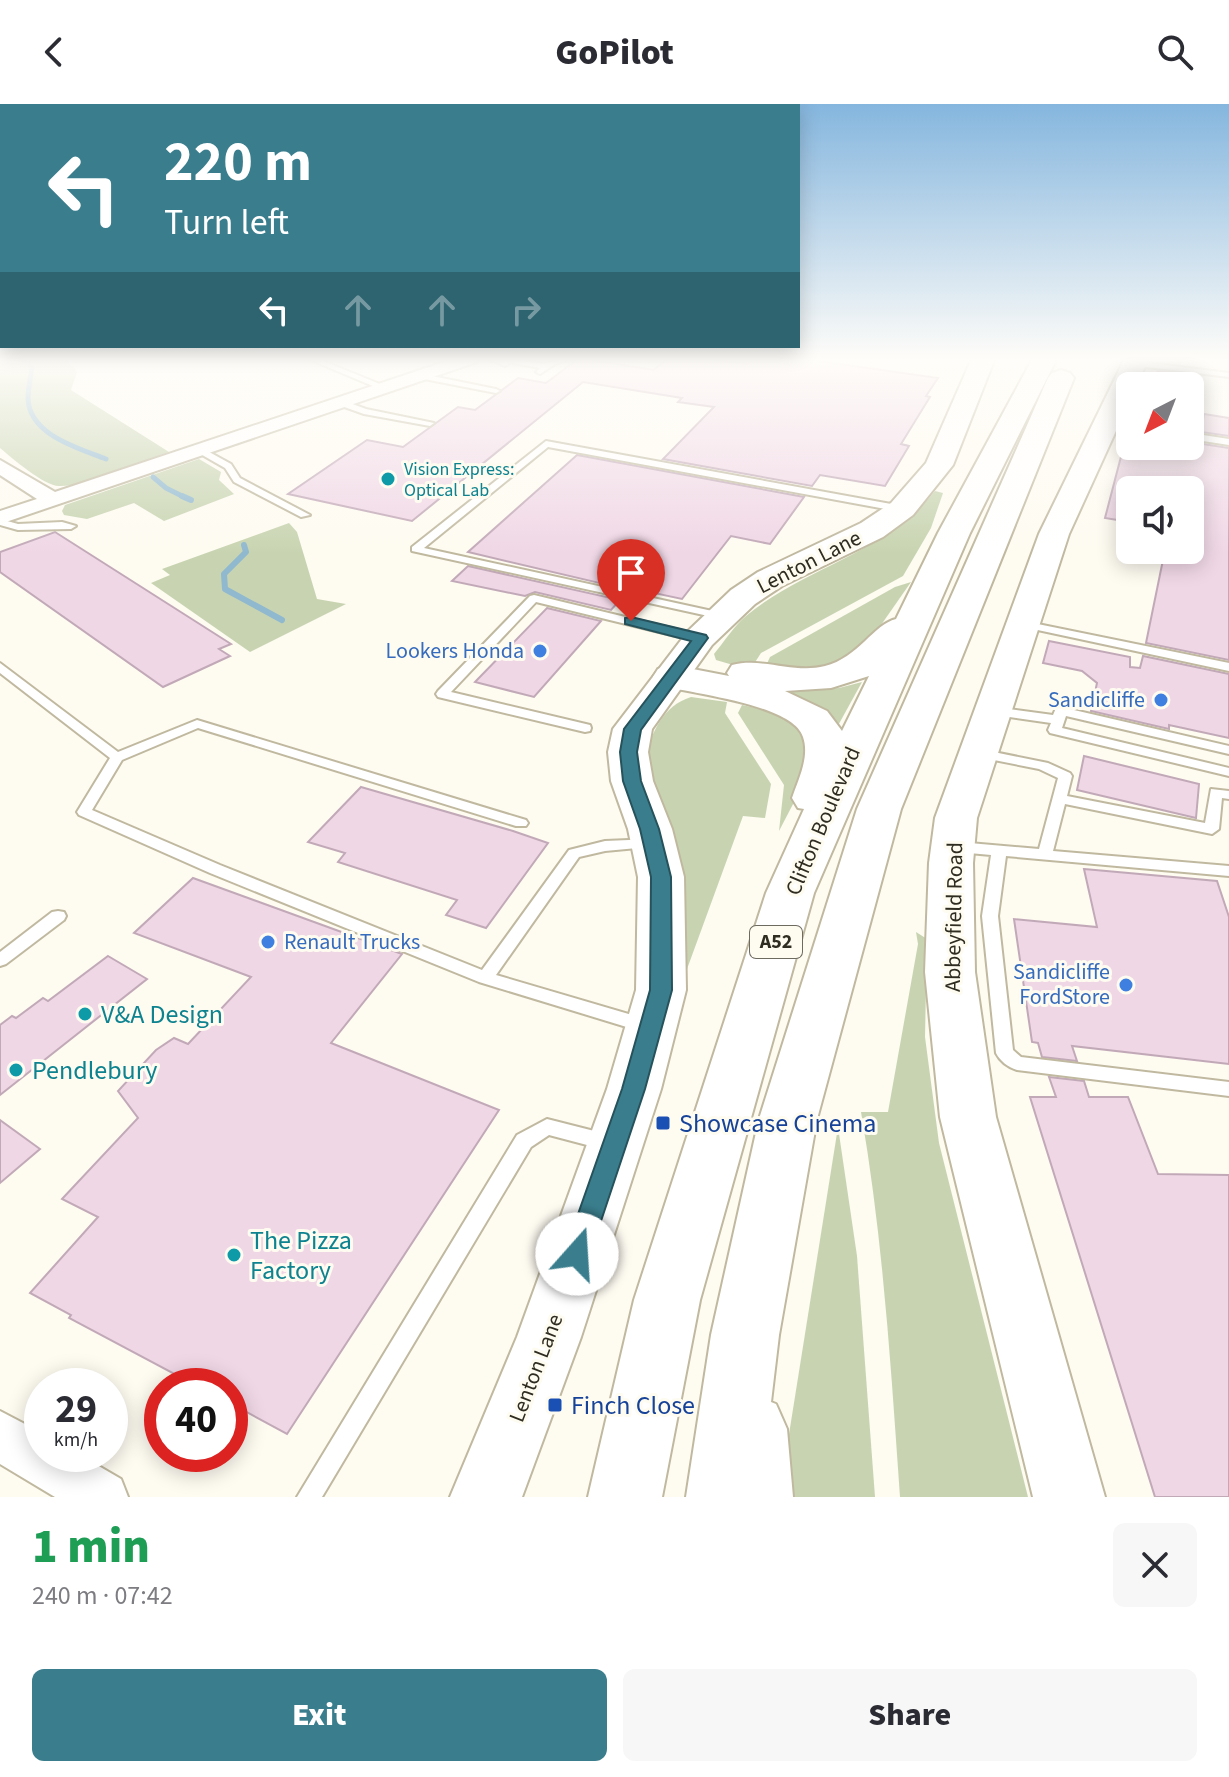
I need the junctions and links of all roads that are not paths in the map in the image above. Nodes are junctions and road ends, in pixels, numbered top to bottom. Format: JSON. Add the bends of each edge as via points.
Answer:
{"nodes":[{"id":1,"x":278,"y":423,"type":"edge"},
{"id":2,"x":956,"y":423,"type":"edge"},
{"id":3,"x":1027,"y":423,"type":"edge"},
{"id":4,"x":1027,"y":423,"type":"edge"},
{"id":5,"x":1098,"y":423,"type":"edge"},
{"id":6,"x":1204,"y":438,"type":"edge"},
{"id":7,"x":1229,"y":442,"type":"edge"},
{"id":8,"x":200,"y":450,"type":"junction"},
{"id":9,"x":0,"y":466,"type":"edge"},
{"id":10,"x":53,"y":500,"type":"junction"},
{"id":11,"x":902,"y":509,"type":"junction"},
{"id":12,"x":305,"y":515,"type":"dead end"},
{"id":13,"x":0,"y":520,"type":"edge"},
{"id":14,"x":71,"y":526,"type":"dead end"},
{"id":15,"x":930,"y":584,"type":"junction"},
{"id":16,"x":1023,"y":624,"type":"junction"},
{"id":17,"x":691,"y":639,"type":"junction"},
{"id":18,"x":0,"y":667,"type":"edge"},
{"id":19,"x":1229,"y":667,"type":"edge"},
{"id":20,"x":1058,"y":720,"type":"junction"},
{"id":21,"x":585,"y":728,"type":"dead end"},
{"id":22,"x":986,"y":732,"type":"junction"},
{"id":23,"x":1229,"y":750,"type":"edge"},
{"id":24,"x":117,"y":757,"type":"junction"},
{"id":25,"x":1229,"y":772,"type":"edge"},
{"id":26,"x":1229,"y":795,"type":"edge"},
{"id":27,"x":1060,"y":799,"type":"junction"},
{"id":28,"x":521,"y":823,"type":"dead end"},
{"id":29,"x":653,"y":842,"type":"junction"},
{"id":30,"x":953,"y":846,"type":"junction"},
{"id":31,"x":999,"y":850,"type":"junction"},
{"id":32,"x":1045,"y":854,"type":"junction"},
{"id":33,"x":1229,"y":871,"type":"edge"},
{"id":34,"x":790,"y":893,"type":"junction"},
{"id":35,"x":58,"y":916,"type":"dead end"},
{"id":36,"x":0,"y":960,"type":"edge"},
{"id":37,"x":485,"y":978,"type":"junction"},
{"id":38,"x":651,"y":1027,"type":"junction"},
{"id":39,"x":1229,"y":1089,"type":"edge"},
{"id":40,"x":615,"y":1144,"type":"junction"},
{"id":41,"x":745,"y":1335,"type":"junction"},
{"id":42,"x":0,"y":1436,"type":"edge"},
{"id":43,"x":103,"y":1497,"type":"edge"},
{"id":44,"x":309,"y":1497,"type":"edge"},
{"id":45,"x":486,"y":1497,"type":"edge"},
{"id":46,"x":625,"y":1497,"type":"edge"},
{"id":47,"x":723,"y":1497,"type":"edge"},
{"id":48,"x":756,"y":1497,"type":"edge"},
{"id":49,"x":1069,"y":1497,"type":"edge"}],
"edges":[{"from":1,"to":8,"type":"street"},
{"from":2,"to":11,"type":"street","name":"Lenton Lane","via":[[939,465]]},
{"from":3,"to":15,"type":"highway","name":"Clifton Boulevard","number":"A52"},
{"from":4,"to":41,"type":"highway","name":"Clifton Boulevard","number":"A52","via":[[879,809],[788,1119]]},
{"from":5,"to":16,"type":"street","name":"Abbeyfield Road"},
{"from":6,"to":7,"type":"lane"},
{"from":8,"to":10,"type":"street"},
{"from":8,"to":12,"type":"lane","via":[[228,466],[237,480]]},
{"from":9,"to":10,"type":"street"},
{"from":10,"to":13,"type":"street"},
{"from":11,"to":17,"type":"street","name":"Lenton Lane","via":[[872,530],[770,579]]},
{"from":11,"to":17,"type":"lane","via":[[546,444],[416,549]]},
{"from":13,"to":14,"type":"lane","via":[[25,529]]},
{"from":15,"to":17,"type":"highway","via":[[874,658],[838,676],[807,680],[753,675]]},
{"from":15,"to":34,"type":"highway","name":"Clifton Boulevard","number":"A52"},
{"from":16,"to":19,"type":"lane"},
{"from":16,"to":22,"type":"street","name":"Abbeyfield Road"},
{"from":17,"to":21,"type":"lane","via":[[534,598],[442,694]]},
{"from":17,"to":29,"type":"street","name":"Lenton Lane","via":[[633,729],[628,752]]},
{"from":17,"to":34,"type":"highway","via":[[804,712],[822,731],[826,754]]},
{"from":18,"to":24,"type":"lane"},
{"from":20,"to":22,"type":"lane"},
{"from":20,"to":23,"type":"lane","via":[[1061,711]]},
{"from":20,"to":25,"type":"lane","via":[[1055,730]]},
{"from":22,"to":27,"type":"lane","via":[[1065,776]]},
{"from":22,"to":30,"type":"street","name":"Abbeyfield Road","via":[[956,818]]},
{"from":24,"to":28,"type":"lane","via":[[197,724]]},
{"from":24,"to":37,"type":"lane","via":[[84,812]]},
{"from":26,"to":27,"type":"lane","via":[[1216,792],[1212,829]]},
{"from":27,"to":32,"type":"lane"},
{"from":29,"to":37,"type":"lane","via":[[574,853]]},
{"from":29,"to":38,"type":"street","name":"Lenton Lane","via":[[661,877],[661,990]]},
{"from":30,"to":31,"type":"lane"},
{"from":30,"to":49,"type":"street","name":"Abbeyfield Road","via":[[950,972],[968,1117]]},
{"from":31,"to":32,"type":"lane"},
{"from":31,"to":39,"type":"lane","via":[[990,927],[1005,1053],[1017,1063]]},
{"from":32,"to":33,"type":"lane"},
{"from":34,"to":46,"type":"highway","name":"Clifton Boulevard","number":"A52","via":[[667,1300]]},
{"from":35,"to":36,"type":"lane"},
{"from":37,"to":38,"type":"lane"},
{"from":38,"to":40,"type":"street","name":"Lenton Lane"},
{"from":40,"to":44,"type":"lane","via":[[547,1127],[524,1141]]},
{"from":40,"to":45,"type":"street","name":"Lenton Lane","via":[[549,1337]]},
{"from":41,"to":47,"type":"highway","name":"Clifton Boulevard","number":"A52"},
{"from":41,"to":48,"type":"highway"},
{"from":42,"to":43,"type":"street"}]}
